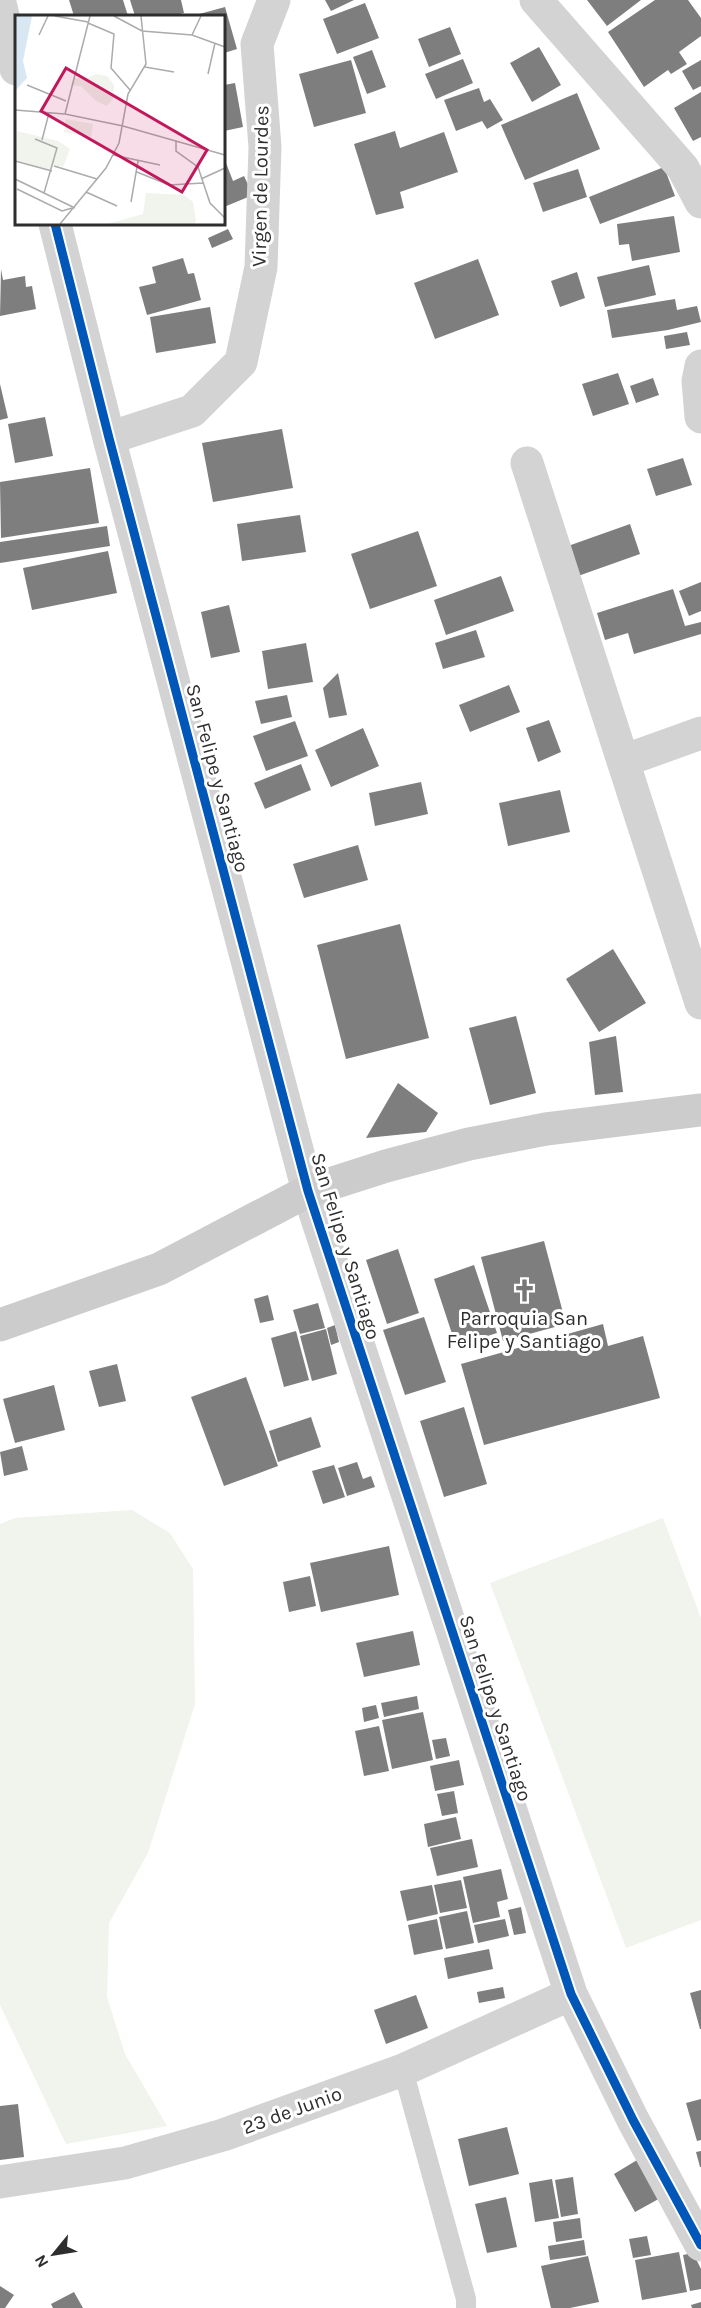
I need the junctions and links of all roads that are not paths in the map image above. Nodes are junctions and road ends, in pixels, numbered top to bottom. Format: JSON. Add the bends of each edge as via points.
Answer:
{"nodes":[{"id":1,"x":274,"y":0,"type":"edge"},
{"id":2,"x":536,"y":0,"type":"edge"},
{"id":3,"x":0,"y":3,"type":"edge"},
{"id":4,"x":15,"y":65,"type":"edge"},
{"id":5,"x":701,"y":202,"type":"edge"},
{"id":6,"x":55,"y":225,"type":"edge"},
{"id":7,"x":701,"y":366,"type":"edge"},
{"id":8,"x":701,"y":417,"type":"edge"},
{"id":9,"x":109,"y":438,"type":"junction"},
{"id":10,"x":527,"y":463,"type":"dead end"},
{"id":11,"x":701,"y":733,"type":"edge"},
{"id":12,"x":623,"y":761,"type":"junction"},
{"id":13,"x":701,"y":1003,"type":"edge"},
{"id":14,"x":701,"y":1110,"type":"edge"},
{"id":15,"x":308,"y":1191,"type":"junction"},
{"id":16,"x":0,"y":1325,"type":"edge"},
{"id":17,"x":571,"y":1994,"type":"junction"},
{"id":18,"x":403,"y":2070,"type":"junction"},
{"id":19,"x":0,"y":2182,"type":"edge"},
{"id":20,"x":689,"y":2199,"type":"edge"},
{"id":21,"x":701,"y":2245,"type":"edge"},
{"id":22,"x":466,"y":2308,"type":"edge"}],
"edges":[{"from":1,"to":9,"type":"street","name":"Virgen de Lourdes","via":[[257,44],[265,147],[261,267],[241,362],[192,411]]},
{"from":2,"to":5,"type":"street","via":[[683,168]]},
{"from":3,"to":4,"type":"street"},
{"from":6,"to":9,"type":"street","name":"San Felipe y Santiago"},
{"from":7,"to":8,"type":"street"},
{"from":9,"to":15,"type":"street","name":"San Felipe y Santiago"},
{"from":10,"to":12,"type":"street"},
{"from":11,"to":12,"type":"street"},
{"from":12,"to":13,"type":"street"},
{"from":14,"to":15,"type":"street","via":[[546,1129],[469,1144]]},
{"from":15,"to":16,"type":"street","via":[[159,1269]]},
{"from":15,"to":17,"type":"street","name":"San Felipe y Santiago"},
{"from":17,"to":18,"type":"street","name":"23 de Junio"},
{"from":17,"to":20,"type":"street","name":"San Felipe y Santiago","via":[[633,2120]]},
{"from":18,"to":19,"type":"street","name":"23 de Junio","via":[[223,2135],[125,2163]]},
{"from":18,"to":22,"type":"lane"},
{"from":20,"to":21,"type":"street","name":"San Felipe y Santiago"}]}
